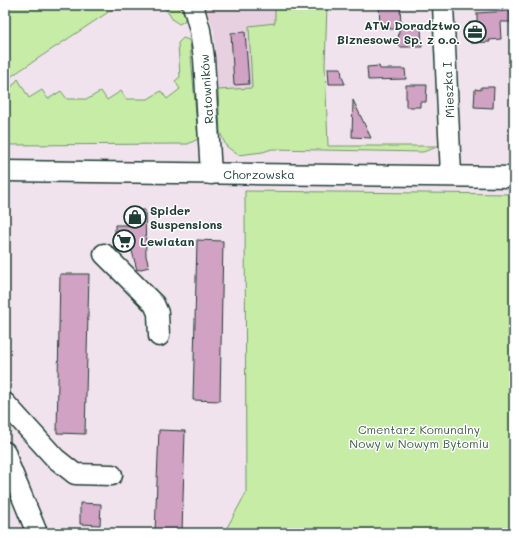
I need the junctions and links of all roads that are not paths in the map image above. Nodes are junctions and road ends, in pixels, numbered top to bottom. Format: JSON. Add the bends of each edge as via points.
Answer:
{"nodes":[{"id":1,"x":193,"y":5,"type":"edge"},
{"id":2,"x":443,"y":5,"type":"edge"},
{"id":3,"x":5,"y":171,"type":"edge"},
{"id":4,"x":211,"y":174,"type":"junction"},
{"id":5,"x":451,"y":175,"type":"junction"},
{"id":6,"x":514,"y":177,"type":"edge"},
{"id":7,"x":104,"y":254,"type":"dead end"},
{"id":8,"x":159,"y":336,"type":"dead end"},
{"id":9,"x":5,"y":403,"type":"edge"},
{"id":10,"x":5,"y":452,"type":"edge"},
{"id":11,"x":112,"y":475,"type":"dead end"},
{"id":12,"x":14,"y":500,"type":"edge"},
{"id":13,"x":37,"y":533,"type":"edge"}],
"edges":[{"from":1,"to":4,"type":"street","name":"Ratowników","via":[[204,58]]},
{"from":2,"to":5,"type":"street","name":"Mieszka I"},
{"from":3,"to":4,"type":"street","name":"Chorzowska"},
{"from":4,"to":5,"type":"street","name":"Chorzowska"},
{"from":5,"to":6,"type":"street","name":"Chorzowska"},
{"from":7,"to":8,"type":"street","via":[[154,304],[158,313]]},
{"from":9,"to":11,"type":"street","via":[[55,458],[75,474]]},
{"from":10,"to":12,"type":"street"},
{"from":12,"to":13,"type":"street"}]}
